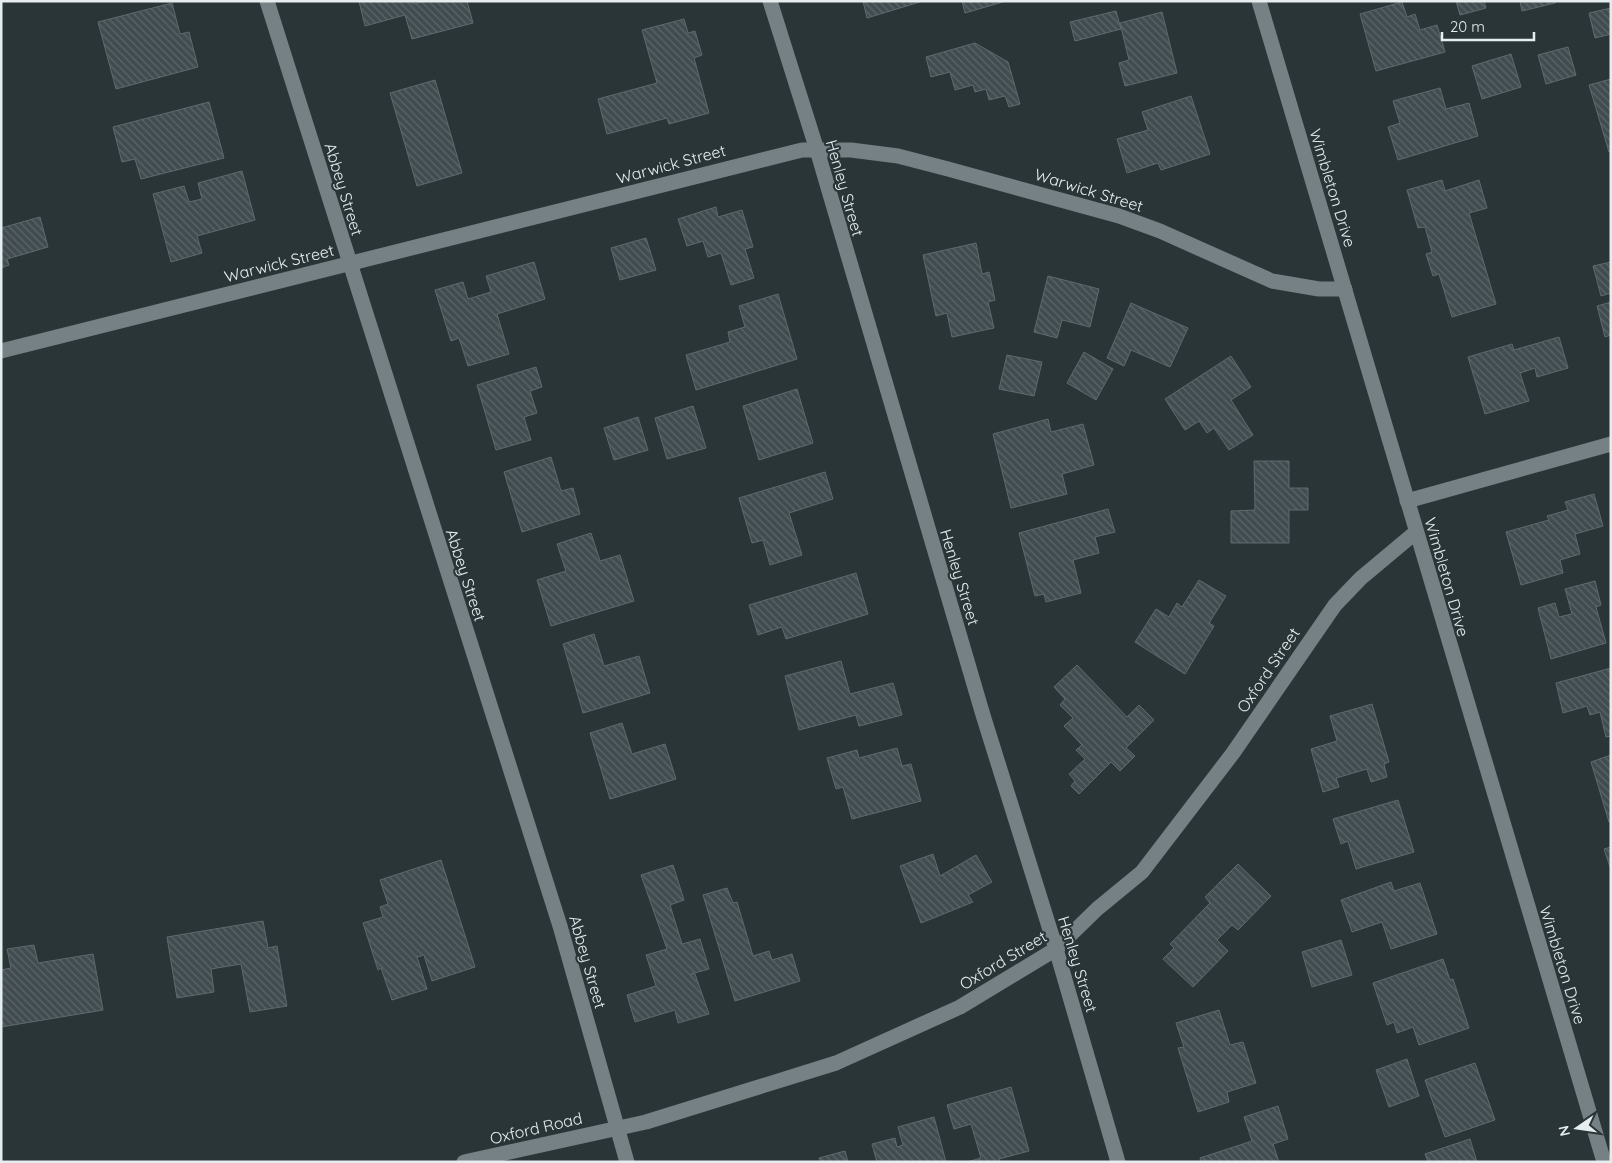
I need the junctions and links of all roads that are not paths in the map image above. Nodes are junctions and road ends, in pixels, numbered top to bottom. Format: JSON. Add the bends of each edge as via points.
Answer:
{"nodes":[{"id":1,"x":266,"y":1,"type":"edge"},
{"id":2,"x":770,"y":1,"type":"edge"},
{"id":3,"x":1258,"y":1,"type":"edge"},
{"id":4,"x":817,"y":150,"type":"junction"},
{"id":5,"x":349,"y":264,"type":"junction"},
{"id":6,"x":1345,"y":289,"type":"junction"},
{"id":7,"x":1,"y":351,"type":"edge"},
{"id":8,"x":1611,"y":444,"type":"edge"},
{"id":9,"x":1407,"y":501,"type":"junction"},
{"id":10,"x":1416,"y":532,"type":"junction"},
{"id":11,"x":1056,"y":949,"type":"junction"},
{"id":12,"x":617,"y":1128,"type":"junction"},
{"id":13,"x":464,"y":1162,"type":"edge"},
{"id":14,"x":626,"y":1162,"type":"edge"},
{"id":15,"x":1118,"y":1162,"type":"edge"},
{"id":16,"x":1604,"y":1162,"type":"edge"}],
"edges":[{"from":1,"to":5,"type":"street","name":"Abbey Street"},
{"from":2,"to":4,"type":"street","name":"Henley Street"},
{"from":3,"to":6,"type":"street","name":"Wimbleton Drive"},
{"from":4,"to":5,"type":"street","name":"Warwick Street","via":[[786,152]]},
{"from":4,"to":6,"type":"street","name":"Warwick Street","via":[[851,150],[898,156],[1036,192],[1160,231],[1272,280],[1319,289]]},
{"from":4,"to":11,"type":"street","name":"Henley Street","via":[[980,705]]},
{"from":5,"to":7,"type":"street","name":"Warwick Street"},
{"from":5,"to":12,"type":"street","name":"Abbey Street","via":[[560,926]]},
{"from":6,"to":9,"type":"street","name":"Wimbleton Drive"},
{"from":8,"to":9,"type":"street"},
{"from":9,"to":10,"type":"street","name":"Wimbleton Drive"},
{"from":10,"to":11,"type":"street","name":"Oxford Street","via":[[1361,578],[1335,605],[1234,753],[1142,872]]},
{"from":10,"to":16,"type":"street","name":"Wimbleton Drive"},
{"from":11,"to":12,"type":"street","name":"Oxford Street","via":[[960,1007],[836,1063],[655,1120]]},
{"from":11,"to":15,"type":"street","name":"Henley Street"},
{"from":12,"to":13,"type":"street","name":"Oxford Road"},
{"from":12,"to":14,"type":"street","name":"Abbey Street"}]}
